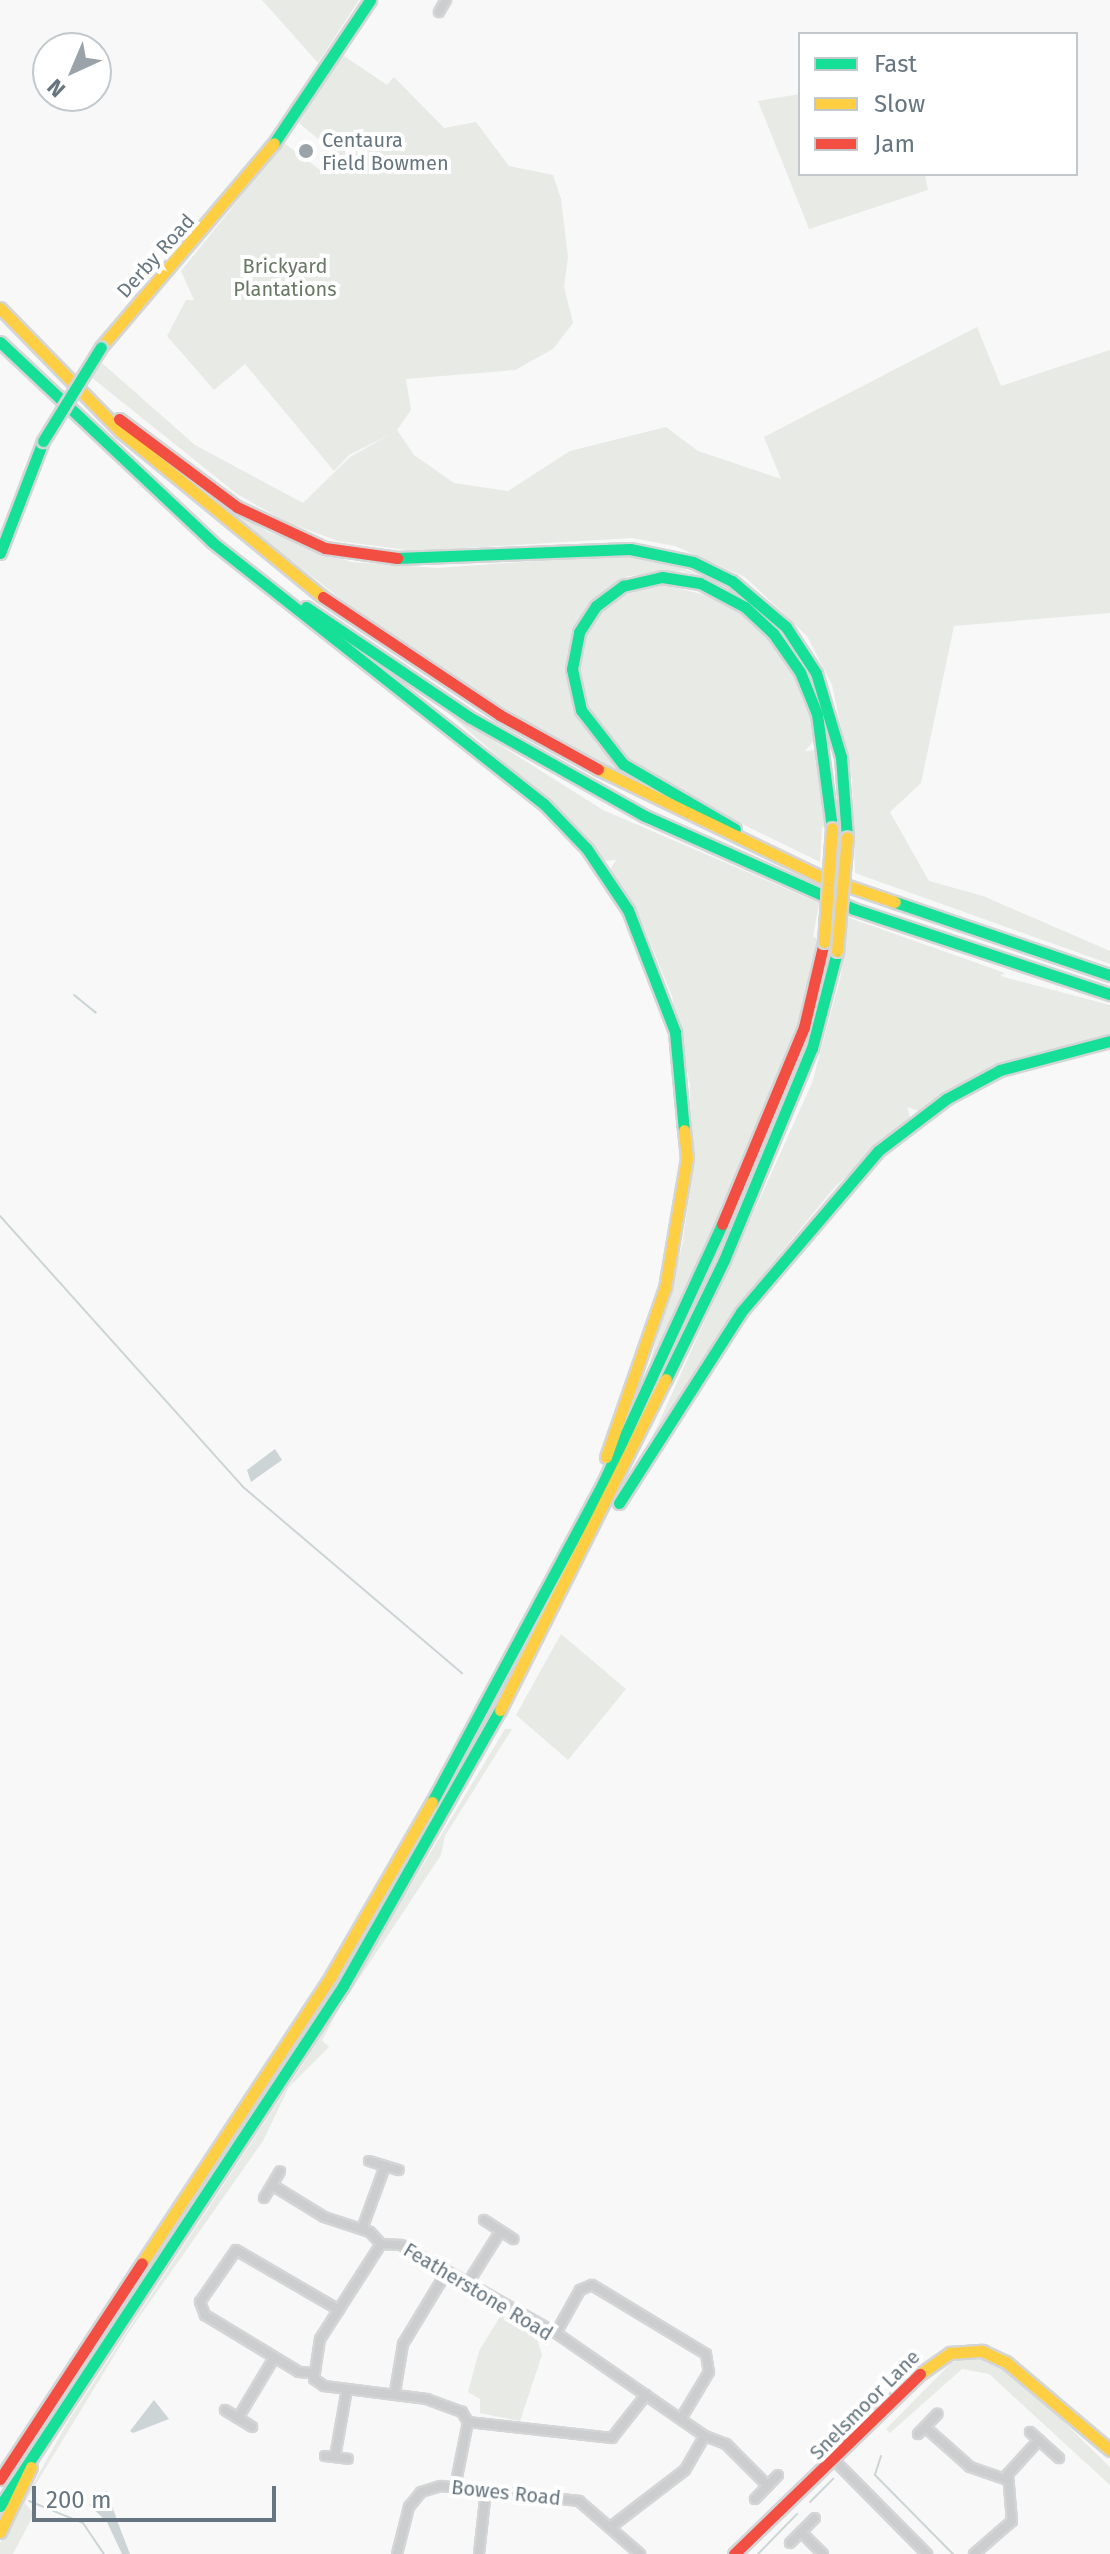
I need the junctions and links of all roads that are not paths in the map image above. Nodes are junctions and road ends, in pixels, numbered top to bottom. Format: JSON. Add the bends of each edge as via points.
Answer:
{"nodes":[{"id":1,"x":370,"y":0,"type":"edge"},
{"id":2,"x":446,"y":0,"type":"edge"},
{"id":3,"x":439,"y":12,"type":"dead end"},
{"id":4,"x":0,"y":308,"type":"edge"},
{"id":5,"x":0,"y":342,"type":"edge"},
{"id":6,"x":86,"y":396,"type":"junction"},
{"id":7,"x":119,"y":457,"type":"junction"},
{"id":8,"x":0,"y":553,"type":"edge"},
{"id":9,"x":819,"y":876,"type":"junction"},
{"id":10,"x":1110,"y":975,"type":"edge"},
{"id":11,"x":1110,"y":994,"type":"edge"},
{"id":12,"x":1110,"y":1041,"type":"edge"},
{"id":13,"x":575,"y":1532,"type":"junction"},
{"id":14,"x":582,"y":1561,"type":"junction"},
{"id":15,"x":369,"y":2161,"type":"dead end"},
{"id":16,"x":385,"y":2166,"type":"junction"},
{"id":17,"x":399,"y":2170,"type":"dead end"},
{"id":18,"x":280,"y":2171,"type":"dead end"},
{"id":19,"x":272,"y":2185,"type":"junction"},
{"id":20,"x":264,"y":2198,"type":"dead end"},
{"id":21,"x":484,"y":2220,"type":"dead end"},
{"id":22,"x":362,"y":2229,"type":"junction"},
{"id":23,"x":500,"y":2232,"type":"junction"},
{"id":24,"x":513,"y":2239,"type":"dead end"},
{"id":25,"x":381,"y":2244,"type":"junction"},
{"id":26,"x":446,"y":2273,"type":"junction"},
{"id":27,"x":466,"y":2286,"type":"junction"},
{"id":28,"x":339,"y":2310,"type":"junction"},
{"id":29,"x":556,"y":2333,"type":"junction"},
{"id":30,"x":274,"y":2358,"type":"junction"},
{"id":31,"x":312,"y":2373,"type":"junction"},
{"id":32,"x":347,"y":2389,"type":"junction"},
{"id":33,"x":395,"y":2392,"type":"junction"},
{"id":34,"x":646,"y":2395,"type":"junction"},
{"id":35,"x":225,"y":2410,"type":"dead end"},
{"id":36,"x":937,"y":2414,"type":"dead end"},
{"id":37,"x":682,"y":2417,"type":"junction"},
{"id":38,"x":238,"y":2418,"type":"junction"},
{"id":39,"x":468,"y":2422,"type":"junction"},
{"id":40,"x":252,"y":2427,"type":"dead end"},
{"id":41,"x":1030,"y":2432,"type":"dead end"},
{"id":42,"x":705,"y":2436,"type":"junction"},
{"id":43,"x":1039,"y":2440,"type":"junction"},
{"id":44,"x":42,"y":2441,"type":"junction"},
{"id":45,"x":1110,"y":2450,"type":"edge"},
{"id":46,"x":325,"y":2456,"type":"dead end"},
{"id":47,"x":335,"y":2457,"type":"junction"},
{"id":48,"x":1059,"y":2458,"type":"dead end"},
{"id":49,"x":348,"y":2459,"type":"dead end"},
{"id":50,"x":835,"y":2461,"type":"junction"},
{"id":51,"x":778,"y":2475,"type":"dead end"},
{"id":52,"x":0,"y":2479,"type":"edge"},
{"id":53,"x":1007,"y":2480,"type":"junction"},
{"id":54,"x":768,"y":2486,"type":"junction"},
{"id":55,"x":455,"y":2487,"type":"junction"},
{"id":56,"x":486,"y":2491,"type":"junction"},
{"id":57,"x":755,"y":2499,"type":"dead end"},
{"id":58,"x":0,"y":2506,"type":"edge"},
{"id":59,"x":815,"y":2518,"type":"dead end"},
{"id":60,"x":612,"y":2526,"type":"junction"},
{"id":61,"x":0,"y":2532,"type":"edge"},
{"id":62,"x":801,"y":2532,"type":"junction"},
{"id":63,"x":790,"y":2543,"type":"dead end"},
{"id":64,"x":397,"y":2554,"type":"edge"},
{"id":65,"x":479,"y":2554,"type":"edge"},
{"id":66,"x":640,"y":2554,"type":"edge"},
{"id":67,"x":734,"y":2554,"type":"edge"},
{"id":68,"x":823,"y":2554,"type":"edge"},
{"id":69,"x":927,"y":2554,"type":"edge"},
{"id":70,"x":974,"y":2554,"type":"edge"}],
"edges":[{"from":1,"to":8,"type":"main road","name":"Derby Road","bridge":true,"via":[[259,166],[101,347],[43,441]]},
{"from":2,"to":3,"type":"street"},
{"from":4,"to":6,"type":"main road"},
{"from":5,"to":7,"type":"main road"},
{"from":6,"to":9,"type":"main road","via":[[249,541],[443,680],[639,793]]},
{"from":6,"to":14,"type":"main road","bridge":true,"via":[[237,507],[325,548],[416,561],[630,549],[693,562],[732,581],[786,627],[820,681],[841,757],[847,837],[837,951],[797,1088],[707,1300]]},
{"from":7,"to":11,"type":"main road","via":[[375,656],[597,791],[854,909]]},
{"from":7,"to":13,"type":"main road","via":[[260,583],[544,804],[611,882],[656,969],[682,1064],[685,1184],[649,1341]]},
{"from":9,"to":10,"type":"main road"},
{"from":9,"to":13,"type":"main road","bridge":true,"via":[[657,787],[595,734],[581,710],[572,669],[579,632],[596,606],[631,583],[675,577],[723,593],[759,619],[786,650],[812,700],[828,763],[832,828],[824,942],[804,1027],[751,1162],[645,1397]]},
{"from":12,"to":14,"type":"main road","via":[[1036,1057],[972,1083],[908,1125],[867,1161],[741,1312]]},
{"from":13,"to":52,"type":"main road","via":[[435,1799],[331,1976]]},
{"from":14,"to":44,"type":"main road","via":[[343,1986]]},
{"from":15,"to":16,"type":"street"},
{"from":16,"to":17,"type":"street"},
{"from":16,"to":22,"type":"street"},
{"from":18,"to":19,"type":"street"},
{"from":19,"to":20,"type":"street"},
{"from":19,"to":22,"type":"street","via":[[324,2217]]},
{"from":21,"to":23,"type":"street"},
{"from":22,"to":25,"type":"street"},
{"from":23,"to":24,"type":"street"},
{"from":23,"to":27,"type":"street"},
{"from":25,"to":26,"type":"street","name":"Featherstone Road","via":[[401,2245]]},
{"from":25,"to":28,"type":"street","name":"Featherstone Road"},
{"from":26,"to":27,"type":"street","name":"Featherstone Road"},
{"from":26,"to":33,"type":"street","via":[[403,2344]]},
{"from":27,"to":29,"type":"street","name":"Featherstone Road"},
{"from":28,"to":30,"type":"street","via":[[241,2251],[232,2252],[200,2310]]},
{"from":28,"to":31,"type":"street","name":"Featherstone Road","via":[[320,2339]]},
{"from":29,"to":34,"type":"street","name":"Featherstone Road"},
{"from":29,"to":37,"type":"street","via":[[580,2290],[592,2285],[706,2354],[709,2372]]},
{"from":30,"to":31,"type":"street"},
{"from":30,"to":38,"type":"street"},
{"from":31,"to":32,"type":"street","via":[[318,2383]]},
{"from":32,"to":33,"type":"street"},
{"from":32,"to":47,"type":"street"},
{"from":33,"to":39,"type":"street","via":[[458,2410]]},
{"from":34,"to":37,"type":"street","name":"Featherstone Road"},
{"from":34,"to":39,"type":"street","via":[[612,2438]]},
{"from":35,"to":38,"type":"street"},
{"from":36,"to":53,"type":"street","via":[[921,2431],[970,2467]]},
{"from":37,"to":42,"type":"street","name":"Featherstone Road"},
{"from":38,"to":40,"type":"street"},
{"from":39,"to":55,"type":"street"},
{"from":41,"to":43,"type":"street"},
{"from":42,"to":54,"type":"street","name":"Featherstone Road","via":[[726,2444]]},
{"from":42,"to":60,"type":"street","via":[[685,2470]]},
{"from":43,"to":48,"type":"street"},
{"from":43,"to":53,"type":"street"},
{"from":44,"to":58,"type":"main road"},
{"from":44,"to":61,"type":"main road"},
{"from":45,"to":50,"type":"main road","name":"Snelsmoor Lane","via":[[1017,2370],[972,2350],[932,2363]]},
{"from":46,"to":47,"type":"street"},
{"from":47,"to":49,"type":"street"},
{"from":50,"to":67,"type":"main road","name":"Snelsmoor Lane"},
{"from":50,"to":69,"type":"street"},
{"from":51,"to":54,"type":"street"},
{"from":53,"to":70,"type":"street","via":[[1013,2520]]},
{"from":54,"to":57,"type":"street"},
{"from":55,"to":56,"type":"street","name":"Bowes Road"},
{"from":55,"to":64,"type":"street","name":"Bowes Road","via":[[429,2488],[414,2499]]},
{"from":56,"to":60,"type":"street","name":"Bowes Road","via":[[579,2501]]},
{"from":56,"to":65,"type":"street"},
{"from":59,"to":62,"type":"street"},
{"from":60,"to":66,"type":"street","name":"Bowes Road"},
{"from":62,"to":63,"type":"street"},
{"from":62,"to":68,"type":"street"}]}
